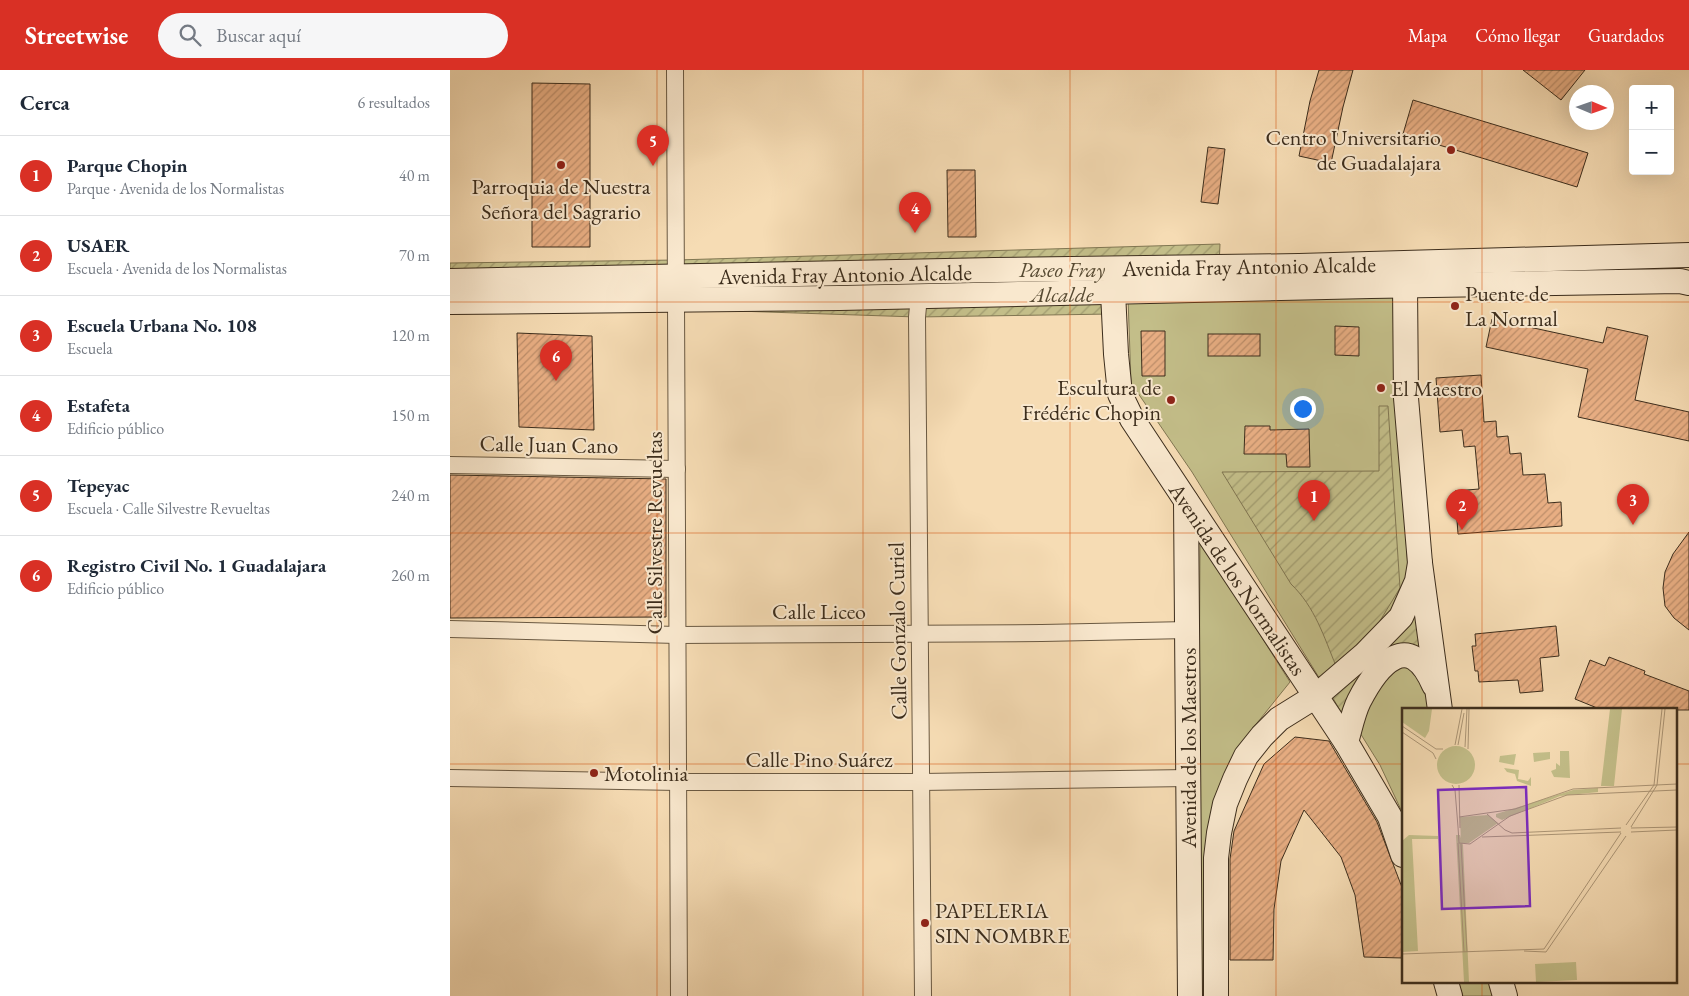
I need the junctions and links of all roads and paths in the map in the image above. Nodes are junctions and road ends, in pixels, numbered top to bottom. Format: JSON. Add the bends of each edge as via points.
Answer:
{"nodes":[{"id":1,"x":675,"y":70,"type":"edge"},
{"id":2,"x":1689,"y":255,"type":"edge"},
{"id":3,"x":1299,"y":266,"type":"junction"},
{"id":4,"x":450,"y":281,"type":"edge"},
{"id":5,"x":1689,"y":283,"type":"edge"},
{"id":6,"x":1405,"y":285,"type":"junction"},
{"id":7,"x":676,"y":289,"type":"junction"},
{"id":8,"x":1113,"y":292,"type":"junction"},
{"id":9,"x":919,"y":296,"type":"junction"},
{"id":10,"x":450,"y":302,"type":"edge"},
{"id":11,"x":450,"y":465,"type":"edge"},
{"id":12,"x":677,"y":470,"type":"junction"},
{"id":13,"x":1186,"y":501,"type":"junction"},
{"id":14,"x":1420,"y":563,"type":"junction"},
{"id":15,"x":450,"y":629,"type":"edge"},
{"id":16,"x":1188,"y":630,"type":"junction"},
{"id":17,"x":920,"y":633,"type":"junction"},
{"id":18,"x":677,"y":635,"type":"junction"},
{"id":19,"x":1316,"y":696,"type":"junction"},
{"id":20,"x":1439,"y":702,"type":"edge"},
{"id":21,"x":1346,"y":742,"type":"junction"},
{"id":22,"x":450,"y":778,"type":"edge"},
{"id":23,"x":1188,"y":778,"type":"junction"},
{"id":24,"x":678,"y":782,"type":"junction"},
{"id":25,"x":922,"y":782,"type":"junction"},
{"id":26,"x":1402,"y":853,"type":"edge"},
{"id":27,"x":679,"y":996,"type":"edge"},
{"id":28,"x":923,"y":996,"type":"edge"},
{"id":29,"x":1190,"y":996,"type":"edge"},
{"id":30,"x":1216,"y":996,"type":"edge"}],
"edges":[{"from":1,"to":7,"type":"street","name":"Calle Silvestre Revueltas"},
{"from":2,"to":3,"type":"street","name":"Avenida Fray Antonio Alcalde"},
{"from":3,"to":7,"type":"street","name":"Avenida Fray Antonio Alcalde","via":[[994,270]]},
{"from":3,"to":8,"type":"street","via":[[1284,274],[1129,279]]},
{"from":4,"to":7,"type":"street","name":"Avenida Fray Antonio Alcalde"},
{"from":5,"to":6,"type":"street","name":"Avenida Fray Antonio Alcalde"},
{"from":6,"to":8,"type":"street","name":"Avenida Fray Antonio Alcalde"},
{"from":6,"to":14,"type":"street","via":[[1406,398]]},
{"from":7,"to":9,"type":"street","name":"Avenida Fray Antonio Alcalde"},
{"from":7,"to":10,"type":"street","name":"Avenida Fray Antonio Alcalde"},
{"from":7,"to":12,"type":"street","name":"Calle Silvestre Revueltas"},
{"from":8,"to":9,"type":"street","name":"Avenida Fray Antonio Alcalde"},
{"from":8,"to":13,"type":"street","name":"Avenida de los Normalistas","via":[[1120,394],[1132,419]]},
{"from":9,"to":17,"type":"street","name":"Calle Gonzalo Curiel"},
{"from":11,"to":12,"type":"street","name":"Calle Juan Cano"},
{"from":12,"to":18,"type":"street","name":"Calle Silvestre Revueltas"},
{"from":13,"to":16,"type":"street","name":"Avenida de los Maestros"},
{"from":13,"to":19,"type":"street","name":"Avenida de los Normalistas"},
{"from":14,"to":19,"type":"street","name":"Avenida de los Maestros","via":[[1418,581],[1401,617],[1365,654]]},
{"from":14,"to":20,"type":"street"},
{"from":15,"to":18,"type":"street","name":"Calle Liceo"},
{"from":16,"to":17,"type":"street","name":"Calle Liceo"},
{"from":16,"to":23,"type":"street","name":"Avenida de los Maestros"},
{"from":17,"to":18,"type":"street","name":"Calle Liceo"},
{"from":17,"to":25,"type":"street","name":"Calle Gonzalo Curiel"},
{"from":18,"to":24,"type":"street","name":"Calle Silvestre Revueltas"},
{"from":19,"to":21,"type":"street","name":"Avenida de los Normalistas"},
{"from":19,"to":30,"type":"street","name":"Avenida de los Maestros","via":[[1279,719],[1262,736],[1246,756],[1225,804],[1216,858]]},
{"from":20,"to":21,"type":"street","via":[[1427,669],[1420,661],[1411,656],[1394,658],[1376,673],[1358,702]]},
{"from":21,"to":26,"type":"street","name":"Avenida de los Normalistas","via":[[1390,817]]},
{"from":22,"to":24,"type":"street","name":"Calle Pino Suárez"},
{"from":23,"to":25,"type":"street","name":"Calle Pino Suárez"},
{"from":23,"to":29,"type":"street","name":"Avenida de los Maestros"},
{"from":24,"to":25,"type":"street","name":"Calle Pino Suárez"},
{"from":24,"to":27,"type":"street","name":"Calle Silvestre Revueltas"},
{"from":25,"to":28,"type":"street","name":"Calle Gonzalo Curiel"}]}
